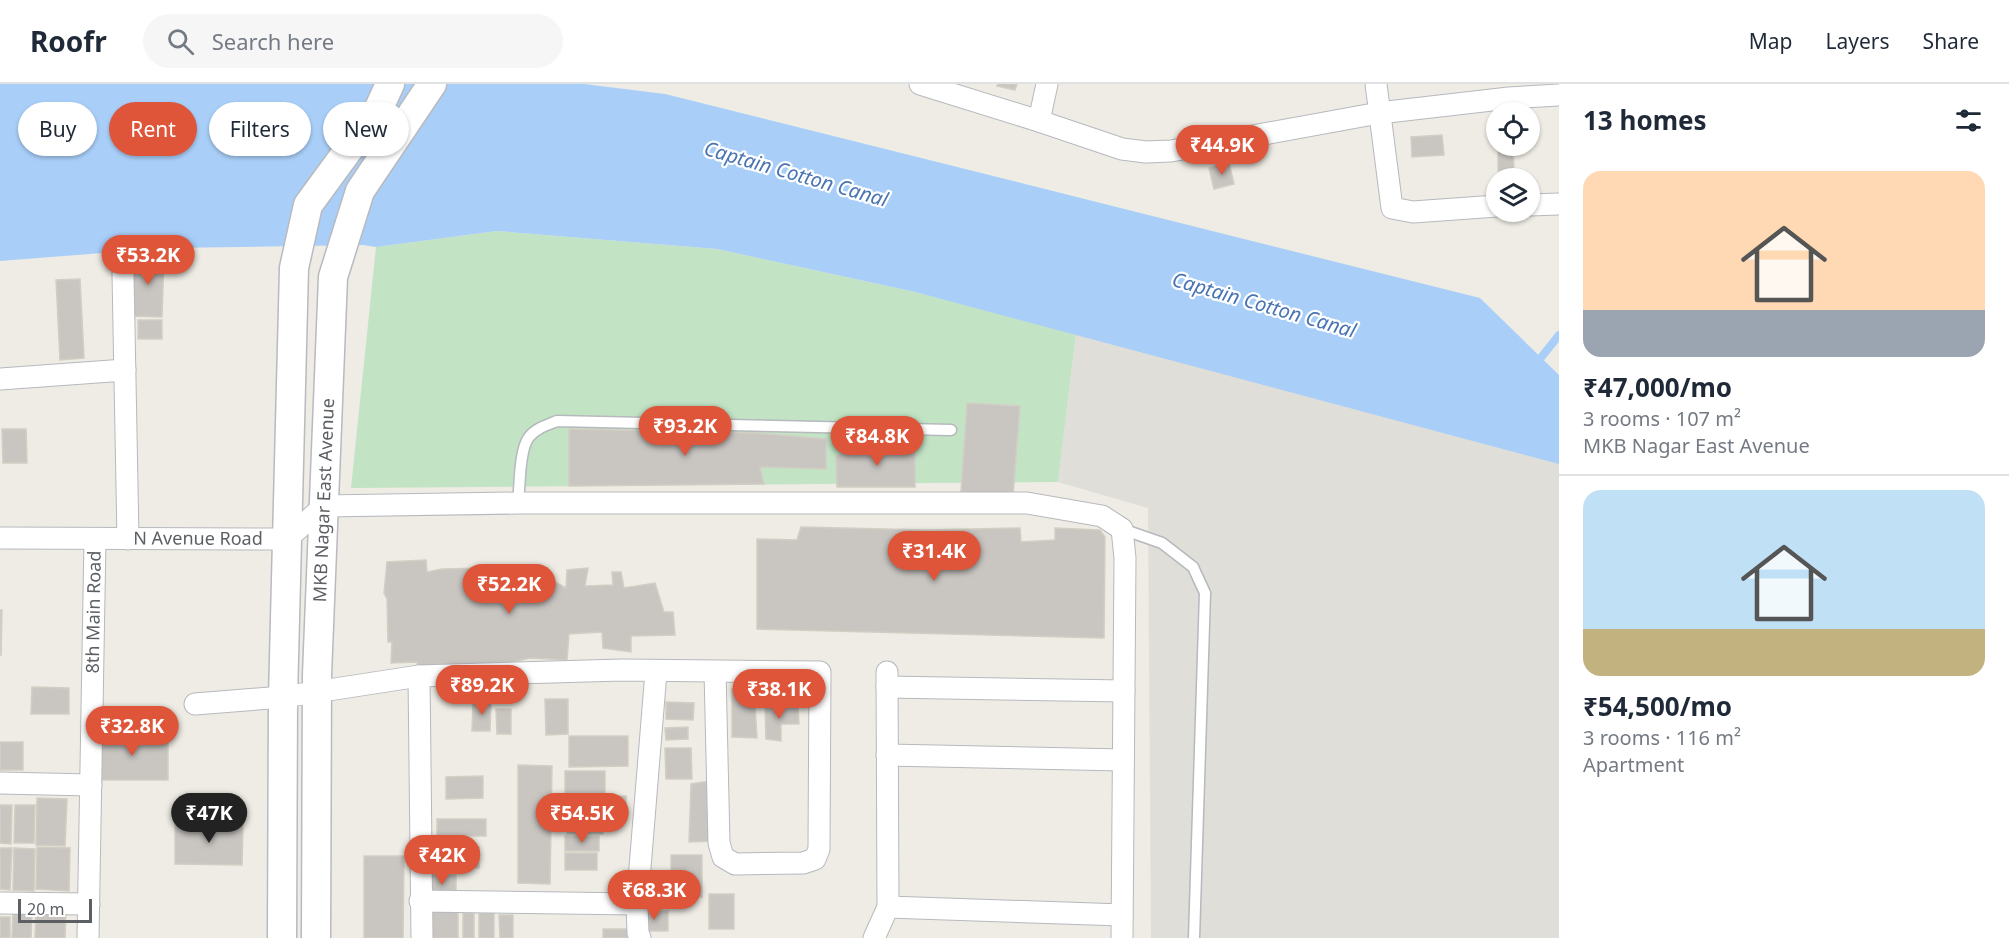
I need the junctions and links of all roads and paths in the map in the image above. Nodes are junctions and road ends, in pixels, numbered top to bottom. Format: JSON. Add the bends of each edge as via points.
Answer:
{"nodes":[{"id":1,"x":390,"y":84,"type":"edge"},
{"id":2,"x":920,"y":84,"type":"edge"},
{"id":3,"x":1047,"y":84,"type":"edge"},
{"id":4,"x":1376,"y":84,"type":"edge"},
{"id":5,"x":432,"y":86,"type":"edge"},
{"id":6,"x":1509,"y":91,"type":"edge"},
{"id":7,"x":1559,"y":95,"type":"edge"},
{"id":8,"x":1379,"y":112,"type":"junction"},
{"id":9,"x":1039,"y":121,"type":"junction"},
{"id":10,"x":1559,"y":204,"type":"edge"},
{"id":11,"x":1540,"y":205,"type":"edge"},
{"id":12,"x":1486,"y":207,"type":"edge"},
{"id":13,"x":123,"y":274,"type":"dead end"},
{"id":14,"x":125,"y":370,"type":"junction"},
{"id":15,"x":0,"y":379,"type":"edge"},
{"id":16,"x":951,"y":430,"type":"dead end"},
{"id":17,"x":518,"y":503,"type":"junction"},
{"id":18,"x":324,"y":506,"type":"junction"},
{"id":19,"x":1122,"y":529,"type":"junction"},
{"id":20,"x":0,"y":538,"type":"edge"},
{"id":21,"x":287,"y":538,"type":"junction"},
{"id":22,"x":95,"y":539,"type":"junction"},
{"id":23,"x":128,"y":539,"type":"junction"},
{"id":24,"x":715,"y":671,"type":"junction"},
{"id":25,"x":656,"y":672,"type":"junction"},
{"id":26,"x":419,"y":676,"type":"junction"},
{"id":27,"x":316,"y":691,"type":"junction"},
{"id":28,"x":1124,"y":691,"type":"junction"},
{"id":29,"x":283,"y":697,"type":"junction"},
{"id":30,"x":195,"y":704,"type":"dead end"},
{"id":31,"x":887,"y":755,"type":"junction"},
{"id":32,"x":1123,"y":760,"type":"junction"},
{"id":33,"x":0,"y":783,"type":"edge"},
{"id":34,"x":91,"y":785,"type":"junction"},
{"id":35,"x":420,"y":901,"type":"junction"},
{"id":36,"x":0,"y":903,"type":"edge"},
{"id":37,"x":89,"y":904,"type":"junction"},
{"id":38,"x":638,"y":904,"type":"junction"},
{"id":39,"x":888,"y":907,"type":"junction"},
{"id":40,"x":1122,"y":915,"type":"junction"},
{"id":41,"x":88,"y":938,"type":"edge"},
{"id":42,"x":282,"y":938,"type":"edge"},
{"id":43,"x":316,"y":938,"type":"edge"},
{"id":44,"x":422,"y":938,"type":"edge"},
{"id":45,"x":640,"y":938,"type":"edge"},
{"id":46,"x":874,"y":938,"type":"edge"},
{"id":47,"x":1122,"y":938,"type":"edge"},
{"id":48,"x":1194,"y":938,"type":"edge"}],
"edges":[{"from":1,"to":21,"type":"main road","via":[[379,108],[308,206],[294,268]]},
{"from":2,"to":9,"type":"street"},
{"from":3,"to":9,"type":"street"},
{"from":4,"to":8,"type":"street"},
{"from":5,"to":18,"type":"main road","name":"MKB Nagar East Avenue","via":[[360,190],[333,277]]},
{"from":6,"to":7,"type":"street"},
{"from":6,"to":8,"type":"street"},
{"from":8,"to":9,"type":"street","via":[[1172,151],[1146,152],[1122,149]]},
{"from":8,"to":12,"type":"street","via":[[1392,208],[1413,212]]},
{"from":10,"to":11,"type":"street"},
{"from":13,"to":14,"type":"street"},
{"from":14,"to":15,"type":"street"},
{"from":14,"to":23,"type":"street"},
{"from":16,"to":17,"type":"lane","via":[[557,421],[528,438]]},
{"from":17,"to":18,"type":"street"},
{"from":17,"to":19,"type":"street","via":[[1027,503],[1102,516]]},
{"from":18,"to":21,"type":"street"},
{"from":18,"to":27,"type":"main road","name":"MKB Nagar East Avenue"},
{"from":19,"to":28,"type":"street"},
{"from":19,"to":48,"type":"lane","via":[[1162,543],[1193,567],[1205,593]]},
{"from":20,"to":22,"type":"street","name":"N Avenue Road"},
{"from":21,"to":23,"type":"street","name":"N Avenue Road"},
{"from":21,"to":29,"type":"main road"},
{"from":22,"to":23,"type":"street","name":"N Avenue Road"},
{"from":22,"to":34,"type":"street","name":"8th Main Road"},
{"from":24,"to":24,"type":"street","via":[[719,843],[723,858],[735,864],[803,863],[815,859],[819,849],[820,672]]},
{"from":24,"to":25,"type":"street"},
{"from":25,"to":26,"type":"street"},
{"from":25,"to":38,"type":"street"},
{"from":26,"to":27,"type":"street"},
{"from":26,"to":35,"type":"street"},
{"from":27,"to":29,"type":"street"},
{"from":27,"to":43,"type":"main road","name":"MKB Nagar East Avenue"},
{"from":28,"to":31,"type":"street","via":[[887,680]]},
{"from":28,"to":32,"type":"street"},
{"from":29,"to":30,"type":"street"},
{"from":29,"to":42,"type":"main road"},
{"from":31,"to":32,"type":"street"},
{"from":31,"to":39,"type":"street"},
{"from":32,"to":40,"type":"street"},
{"from":33,"to":34,"type":"street"},
{"from":34,"to":37,"type":"street","name":"8th Main Road"},
{"from":35,"to":38,"type":"street"},
{"from":35,"to":44,"type":"street"},
{"from":36,"to":37,"type":"street"},
{"from":37,"to":41,"type":"street","name":"8th Main Road"},
{"from":38,"to":45,"type":"street"},
{"from":39,"to":40,"type":"street"},
{"from":39,"to":46,"type":"street"},
{"from":40,"to":47,"type":"street"}]}
